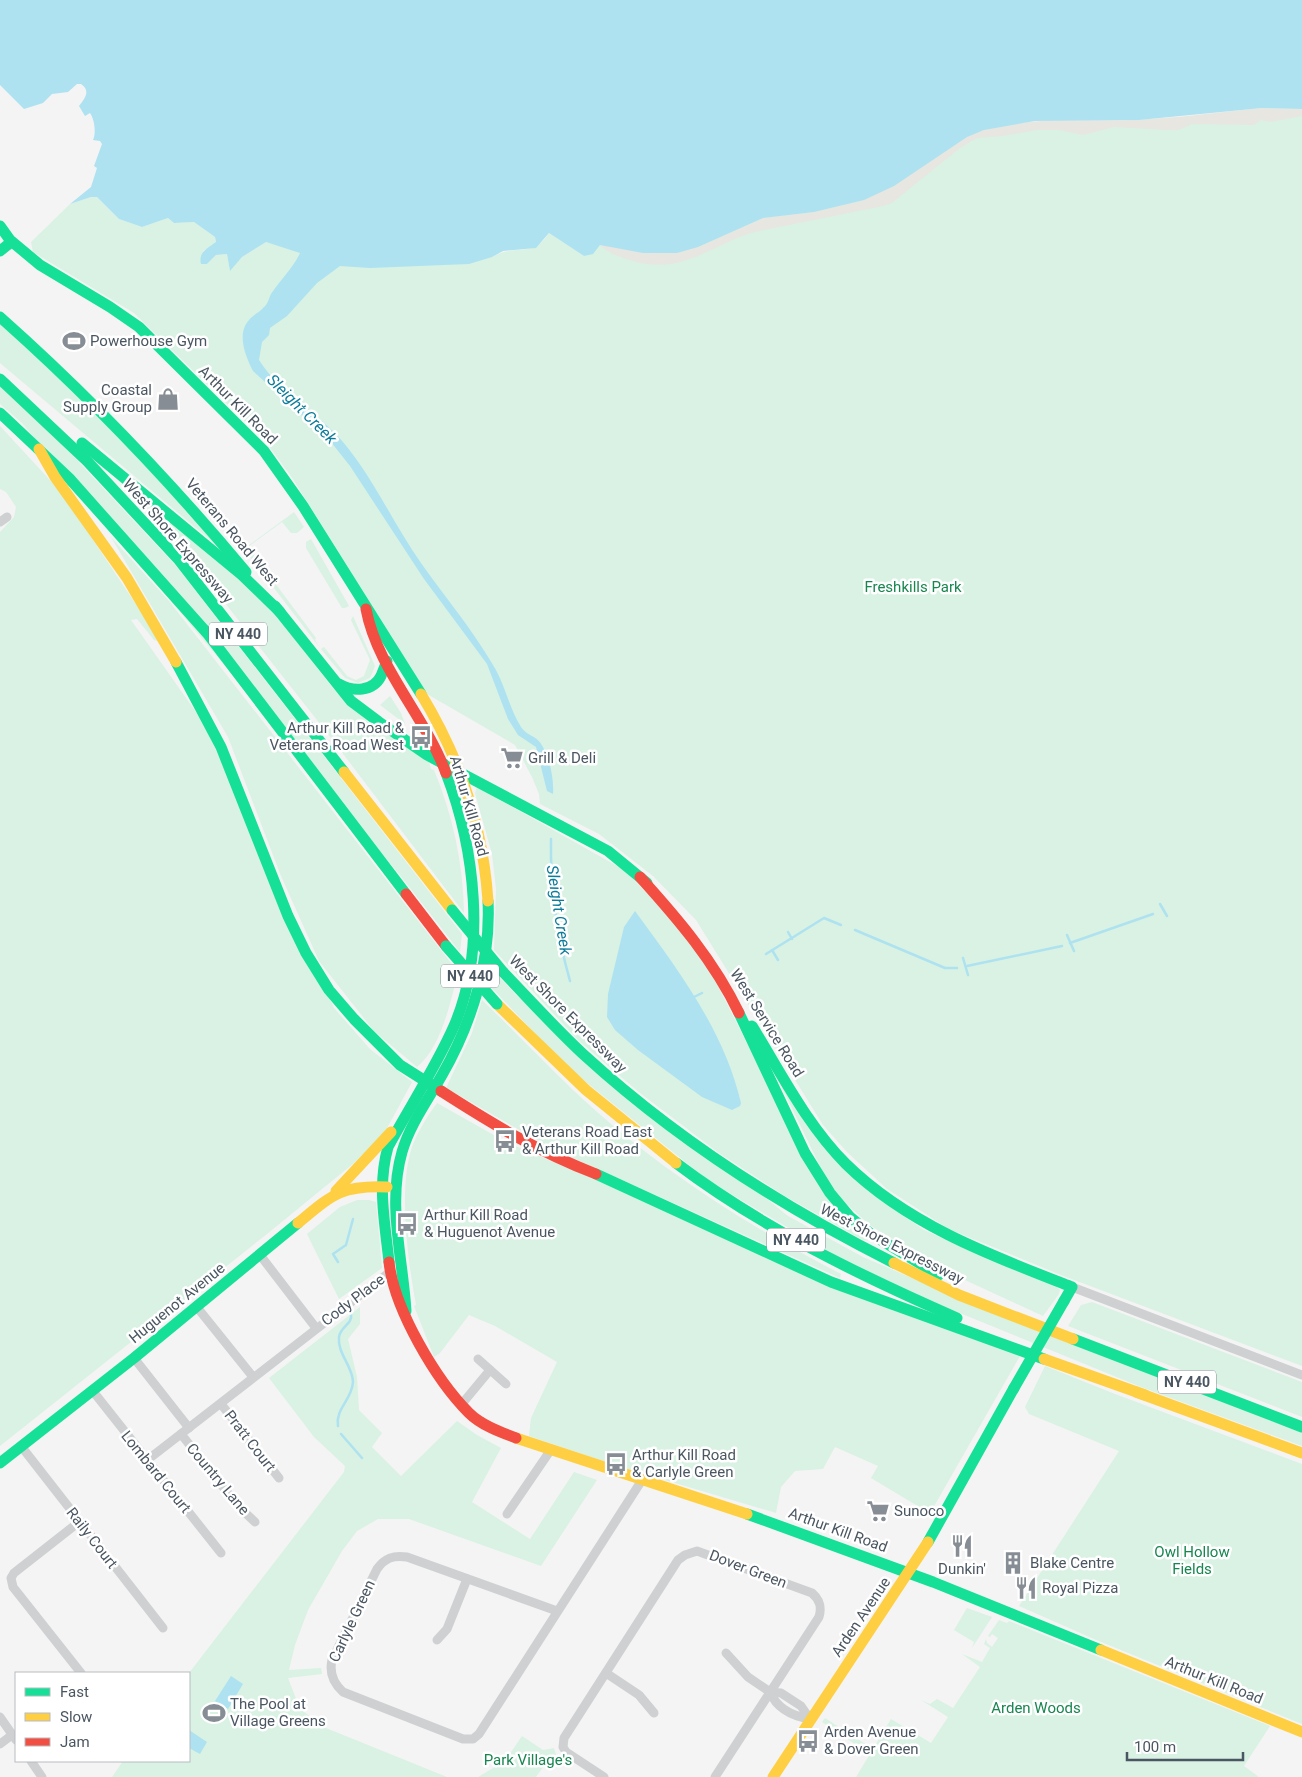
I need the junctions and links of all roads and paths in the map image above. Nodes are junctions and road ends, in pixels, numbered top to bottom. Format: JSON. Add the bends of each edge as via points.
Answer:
{"nodes":[{"id":1,"x":0,"y":226,"type":"edge"},
{"id":2,"x":10,"y":243,"type":"junction"},
{"id":3,"x":0,"y":250,"type":"edge"},
{"id":4,"x":0,"y":317,"type":"edge"},
{"id":5,"x":0,"y":377,"type":"edge"},
{"id":6,"x":0,"y":413,"type":"edge"},
{"id":7,"x":39,"y":449,"type":"junction"},
{"id":8,"x":366,"y":609,"type":"junction"},
{"id":9,"x":280,"y":612,"type":"junction"},
{"id":10,"x":387,"y":661,"type":"junction"},
{"id":11,"x":327,"y":673,"type":"junction"},
{"id":12,"x":442,"y":762,"type":"junction"},
{"id":13,"x":459,"y":771,"type":"junction"},
{"id":14,"x":640,"y":877,"type":"junction"},
{"id":15,"x":424,"y":1080,"type":"junction"},
{"id":16,"x":435,"y":1087,"type":"junction"},
{"id":17,"x":399,"y":1123,"type":"junction"},
{"id":18,"x":381,"y":1185,"type":"junction"},
{"id":19,"x":397,"y":1189,"type":"junction"},
{"id":20,"x":334,"y":1194,"type":"junction"},
{"id":21,"x":260,"y":1255,"type":"junction"},
{"id":22,"x":390,"y":1272,"type":"junction"},
{"id":23,"x":1072,"y":1287,"type":"junction"},
{"id":24,"x":196,"y":1306,"type":"junction"},
{"id":25,"x":406,"y":1314,"type":"junction"},
{"id":26,"x":316,"y":1328,"type":"junction"},
{"id":27,"x":1072,"y":1337,"type":"junction"},
{"id":28,"x":134,"y":1358,"type":"junction"},
{"id":29,"x":478,"y":1359,"type":"dead end"},
{"id":30,"x":490,"y":1370,"type":"junction"},
{"id":31,"x":1302,"y":1375,"type":"edge"},
{"id":32,"x":253,"y":1377,"type":"junction"},
{"id":33,"x":506,"y":1384,"type":"dead end"},
{"id":34,"x":92,"y":1390,"type":"junction"},
{"id":35,"x":1145,"y":1395,"type":"junction"},
{"id":36,"x":221,"y":1404,"type":"junction"},
{"id":37,"x":462,"y":1405,"type":"junction"},
{"id":38,"x":1302,"y":1427,"type":"edge"},
{"id":39,"x":189,"y":1428,"type":"junction"},
{"id":40,"x":181,"y":1434,"type":"junction"},
{"id":41,"x":21,"y":1446,"type":"junction"},
{"id":42,"x":550,"y":1451,"type":"junction"},
{"id":43,"x":1302,"y":1453,"type":"edge"},
{"id":44,"x":146,"y":1461,"type":"junction"},
{"id":45,"x":0,"y":1463,"type":"edge"},
{"id":46,"x":279,"y":1478,"type":"dead end"},
{"id":47,"x":642,"y":1480,"type":"junction"},
{"id":48,"x":507,"y":1514,"type":"dead end"},
{"id":49,"x":79,"y":1522,"type":"junction"},
{"id":50,"x":255,"y":1522,"type":"dead end"},
{"id":51,"x":221,"y":1553,"type":"dead end"},
{"id":52,"x":908,"y":1572,"type":"junction"},
{"id":53,"x":467,"y":1579,"type":"junction"},
{"id":54,"x":557,"y":1612,"type":"junction"},
{"id":55,"x":164,"y":1628,"type":"dead end"},
{"id":56,"x":437,"y":1640,"type":"dead end"},
{"id":57,"x":726,"y":1653,"type":"dead end"},
{"id":58,"x":80,"y":1672,"type":"edge"},
{"id":59,"x":606,"y":1673,"type":"junction"},
{"id":60,"x":770,"y":1692,"type":"junction"},
{"id":61,"x":654,"y":1713,"type":"dead end"},
{"id":62,"x":0,"y":1716,"type":"edge"},
{"id":63,"x":810,"y":1719,"type":"junction"},
{"id":64,"x":1302,"y":1732,"type":"edge"},
{"id":65,"x":14,"y":1737,"type":"edge"},
{"id":66,"x":0,"y":1744,"type":"edge"},
{"id":67,"x":32,"y":1762,"type":"edge"},
{"id":68,"x":42,"y":1777,"type":"edge"},
{"id":69,"x":604,"y":1777,"type":"edge"},
{"id":70,"x":715,"y":1777,"type":"edge"},
{"id":71,"x":773,"y":1777,"type":"edge"}],
"edges":[{"from":1,"to":2,"type":"main road","name":"Arthur Kill Road"},
{"from":2,"to":3,"type":"main road"},
{"from":2,"to":8,"type":"main road","name":"Arthur Kill Road","via":[[124,315],[247,432],[287,482]]},
{"from":4,"to":9,"type":"main road","name":"Veterans Road West","via":[[120,429],[195,510]]},
{"from":5,"to":9,"type":"main road","via":[[242,575]]},
{"from":5,"to":27,"type":"main road","name":"West Shore Expressway","number":"NY 440","bridge":true,"via":[[81,454],[179,560],[452,910],[503,972],[582,1052],[696,1147],[761,1191],[828,1230],[960,1295]]},
{"from":6,"to":7,"type":"main road","number":"NY 440"},
{"from":7,"to":15,"type":"main road","via":[[54,478],[113,556],[138,596],[221,747],[288,916],[306,953],[329,990],[370,1036],[400,1065]]},
{"from":7,"to":35,"type":"main road","number":"NY 440","bridge":true,"via":[[115,528],[206,633],[446,946],[566,1073],[682,1168],[817,1252],[884,1286]]},
{"from":8,"to":10,"type":"main road","name":"Arthur Kill Road","via":[[371,632]]},
{"from":8,"to":13,"type":"main road","name":"Arthur Kill Road","via":[[441,731]]},
{"from":9,"to":11,"type":"main road","name":"Veterans Road West"},
{"from":10,"to":11,"type":"main road","via":[[380,678],[370,687],[357,691],[344,688]]},
{"from":10,"to":12,"type":"main road","name":"Arthur Kill Road","via":[[425,725]]},
{"from":11,"to":12,"type":"main road","name":"Veterans Road West","via":[[351,701],[411,745]]},
{"from":12,"to":13,"type":"main road","name":"West Service Road"},
{"from":12,"to":15,"type":"main road","name":"Arthur Kill Road","via":[[467,846],[474,915],[471,956],[460,1011]]},
{"from":13,"to":14,"type":"main road","name":"West Service Road","via":[[608,851]]},
{"from":13,"to":16,"type":"main road","name":"Arthur Kill Road","via":[[477,827],[484,862],[487,934],[483,968],[472,1006]]},
{"from":14,"to":23,"type":"main road","name":"West Service Road","via":[[682,920],[705,950],[817,1129],[854,1171],[894,1204],[934,1229]]},
{"from":14,"to":27,"type":"main road","via":[[686,929],[732,999],[814,1171],[830,1195],[878,1238],[938,1274]]},
{"from":15,"to":16,"type":"main road"},
{"from":15,"to":17,"type":"main road","name":"Arthur Kill Road"},
{"from":16,"to":19,"type":"main road","name":"Arthur Kill Road","via":[[406,1141],[399,1162]]},
{"from":16,"to":35,"type":"main road","via":[[510,1135],[554,1158],[610,1180],[831,1282]]},
{"from":17,"to":18,"type":"main road","name":"Arthur Kill Road","via":[[388,1148]]},
{"from":17,"to":20,"type":"main road"},
{"from":18,"to":19,"type":"main road","name":"Huguenot Avenue"},
{"from":18,"to":20,"type":"main road","name":"Huguenot Avenue","via":[[352,1188]]},
{"from":18,"to":22,"type":"main road","name":"Arthur Kill Road"},
{"from":19,"to":25,"type":"main road","name":"Arthur Kill Road"},
{"from":20,"to":21,"type":"main road","name":"Huguenot Avenue"},
{"from":21,"to":24,"type":"main road","name":"Huguenot Avenue"},
{"from":21,"to":26,"type":"street","name":"Cody Place"},
{"from":22,"to":25,"type":"main road","name":"Arthur Kill Road","via":[[396,1295]]},
{"from":22,"to":26,"type":"street","name":"Cody Place"},
{"from":23,"to":31,"type":"street"},
{"from":23,"to":52,"type":"main road","name":"Arden Avenue","bridge":true,"via":[[938,1526]]},
{"from":24,"to":28,"type":"main road","name":"Huguenot Avenue"},
{"from":24,"to":32,"type":"street"},
{"from":25,"to":37,"type":"main road","name":"Arthur Kill Road","via":[[429,1362]]},
{"from":26,"to":32,"type":"street","name":"Cody Place"},
{"from":27,"to":38,"type":"main road","name":"West Shore Expressway","number":"NY 440"},
{"from":28,"to":34,"type":"main road","name":"Huguenot Avenue"},
{"from":28,"to":39,"type":"street"},
{"from":29,"to":30,"type":"street"},
{"from":30,"to":33,"type":"street"},
{"from":30,"to":37,"type":"street"},
{"from":32,"to":36,"type":"street","name":"Cody Place"},
{"from":34,"to":41,"type":"main road","name":"Huguenot Avenue"},
{"from":34,"to":44,"type":"street","name":"Lombard Court"},
{"from":35,"to":43,"type":"main road","number":"NY 440"},
{"from":36,"to":39,"type":"street","name":"Cody Place"},
{"from":36,"to":46,"type":"street","name":"Pratt Court"},
{"from":37,"to":42,"type":"main road","name":"Arthur Kill Road","via":[[490,1427]]},
{"from":39,"to":40,"type":"street","name":"Cody Place"},
{"from":40,"to":44,"type":"street","name":"Cody Place"},
{"from":40,"to":50,"type":"street","name":"Country Lane","via":[[239,1507]]},
{"from":41,"to":45,"type":"main road","name":"Huguenot Avenue"},
{"from":41,"to":49,"type":"street","name":"Raily Court"},
{"from":42,"to":47,"type":"main road","name":"Arthur Kill Road"},
{"from":42,"to":48,"type":"street"},
{"from":44,"to":51,"type":"street","name":"Lombard Court"},
{"from":47,"to":52,"type":"main road","name":"Arthur Kill Road","via":[[778,1524]]},
{"from":47,"to":54,"type":"street","name":"Carlyle Green"},
{"from":49,"to":55,"type":"street","name":"Raily Court"},
{"from":49,"to":58,"type":"street","via":[[11,1578],[13,1586]]},
{"from":52,"to":63,"type":"main road","name":"Arden Avenue"},
{"from":52,"to":64,"type":"main road","name":"Arthur Kill Road"},
{"from":53,"to":54,"type":"street","name":"Carlyle Green"},
{"from":53,"to":54,"type":"street","name":"Carlyle Green","via":[[399,1556],[381,1563],[332,1660],[331,1674],[337,1687],[463,1739],[473,1738],[479,1734]]},
{"from":53,"to":56,"type":"street","via":[[447,1629]]},
{"from":57,"to":60,"type":"street","via":[[748,1677]]},
{"from":59,"to":60,"type":"street","name":"Dover Green","via":[[678,1560],[691,1552],[704,1552],[812,1593],[820,1601],[819,1617]]},
{"from":59,"to":61,"type":"street","via":[[639,1695]]},
{"from":59,"to":69,"type":"street","name":"Dover Green","via":[[562,1743],[569,1755]]},
{"from":60,"to":63,"type":"street","via":[[782,1693],[801,1706]]},
{"from":60,"to":70,"type":"street","name":"Dover Green"},
{"from":62,"to":65,"type":"street"},
{"from":63,"to":71,"type":"main road","name":"Arden Avenue"},
{"from":65,"to":66,"type":"street"},
{"from":67,"to":68,"type":"street"}]}
